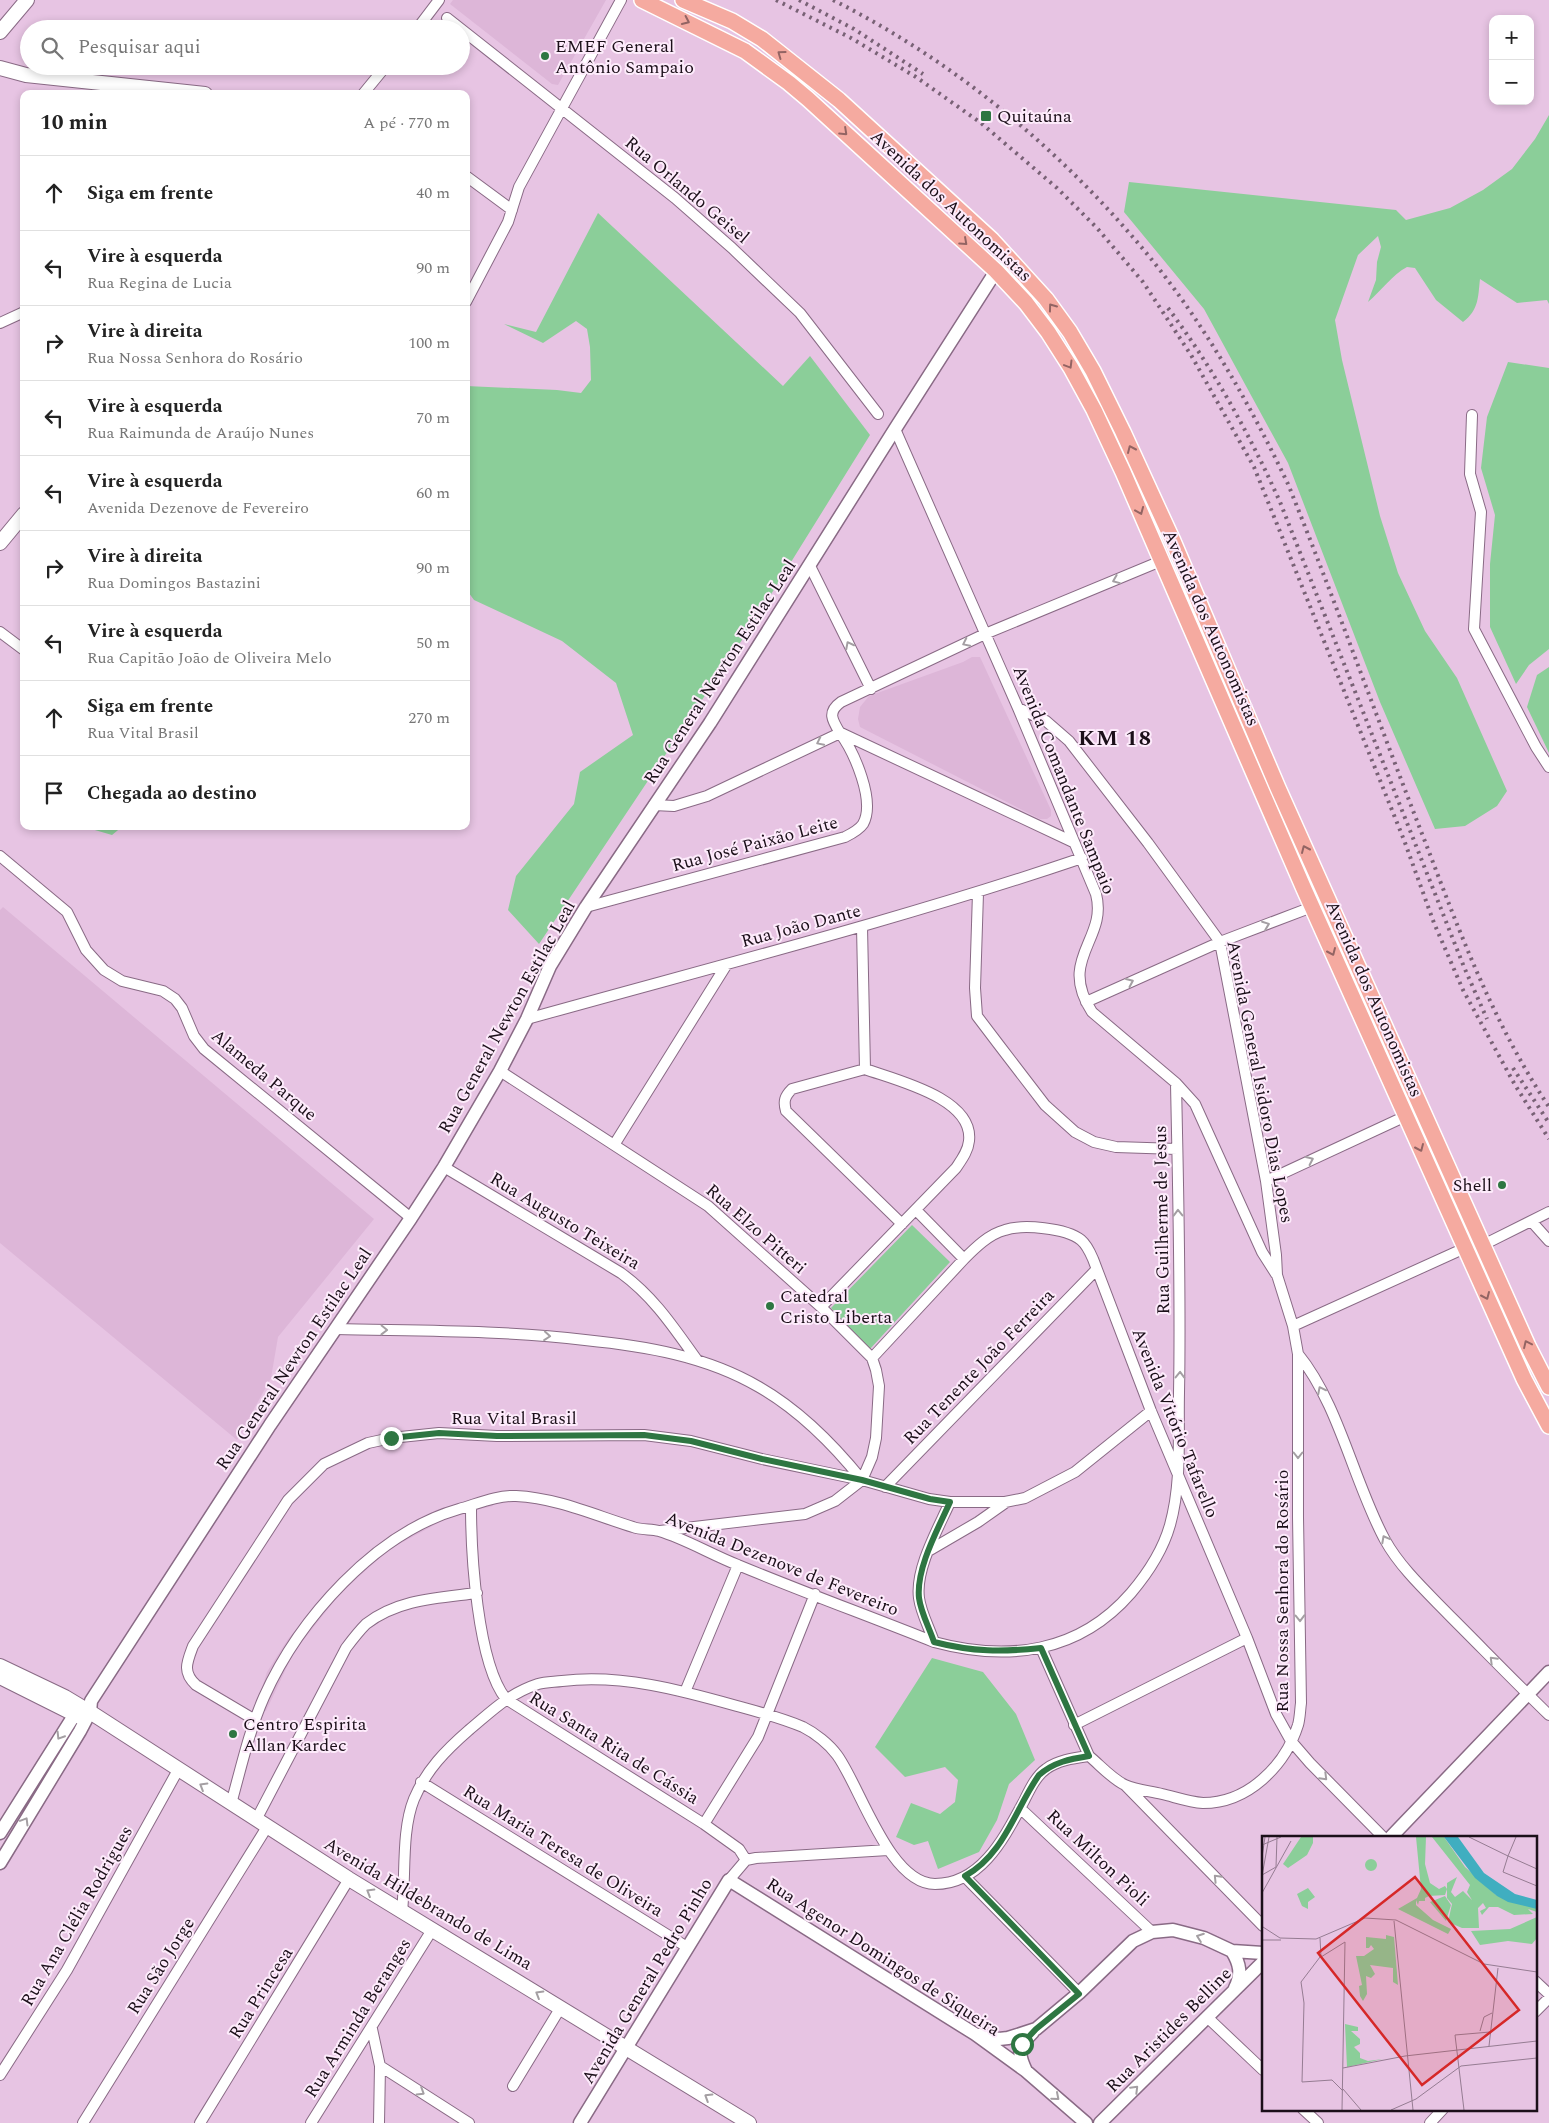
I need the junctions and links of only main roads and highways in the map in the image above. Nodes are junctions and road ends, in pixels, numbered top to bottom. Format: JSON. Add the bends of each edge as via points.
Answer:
{"nodes":[{"id":1,"x":27,"y":0,"type":"edge"},
{"id":2,"x":642,"y":0,"type":"edge"},
{"id":3,"x":683,"y":0,"type":"edge"},
{"id":4,"x":0,"y":32,"type":"edge"},
{"id":5,"x":0,"y":68,"type":"edge"},
{"id":6,"x":20,"y":73,"type":"edge"},
{"id":7,"x":26,"y":75,"type":"edge"},
{"id":8,"x":167,"y":90,"type":"edge"},
{"id":9,"x":20,"y":519,"type":"edge"},
{"id":10,"x":0,"y":543,"type":"edge"},
{"id":11,"x":1161,"y":561,"type":"junction"},
{"id":12,"x":1186,"y":574,"type":"junction"},
{"id":13,"x":1549,"y":1388,"type":"edge"},
{"id":14,"x":1549,"y":1426,"type":"edge"},
{"id":15,"x":0,"y":1666,"type":"edge"},
{"id":16,"x":0,"y":1677,"type":"edge"},
{"id":17,"x":84,"y":1711,"type":"junction"},
{"id":18,"x":749,"y":2123,"type":"edge"}],
"edges":[{"from":1,"to":4,"type":"main road"},
{"from":2,"to":11,"type":"main road","name":"Avenida dos Autonomistas","one_way":true,"via":[[745,51],[789,82],[1026,302],[1071,368],[1094,410]]},
{"from":12,"to":3,"type":"main road","name":"Avenida dos Autonomistas","one_way":true,"via":[[1093,371],[1070,332],[1028,278],[972,222],[820,83],[762,39],[732,21]]},
{"from":5,"to":6,"type":"main road"},
{"from":7,"to":8,"type":"main road"},
{"from":9,"to":10,"type":"main road"},
{"from":11,"to":12,"type":"main road"},
{"from":11,"to":14,"type":"main road","name":"Avenida dos Autonomistas","one_way":true,"via":[[1524,1380]]},
{"from":13,"to":12,"type":"main road","name":"Avenida dos Autonomistas","one_way":true,"via":[[1325,893]]},
{"from":15,"to":17,"type":"main road"},
{"from":16,"to":17,"type":"main road"},
{"from":18,"to":17,"type":"main road","name":"Avenida Hildebrando de Lima","one_way":true,"via":[[432,1930]]}]}
